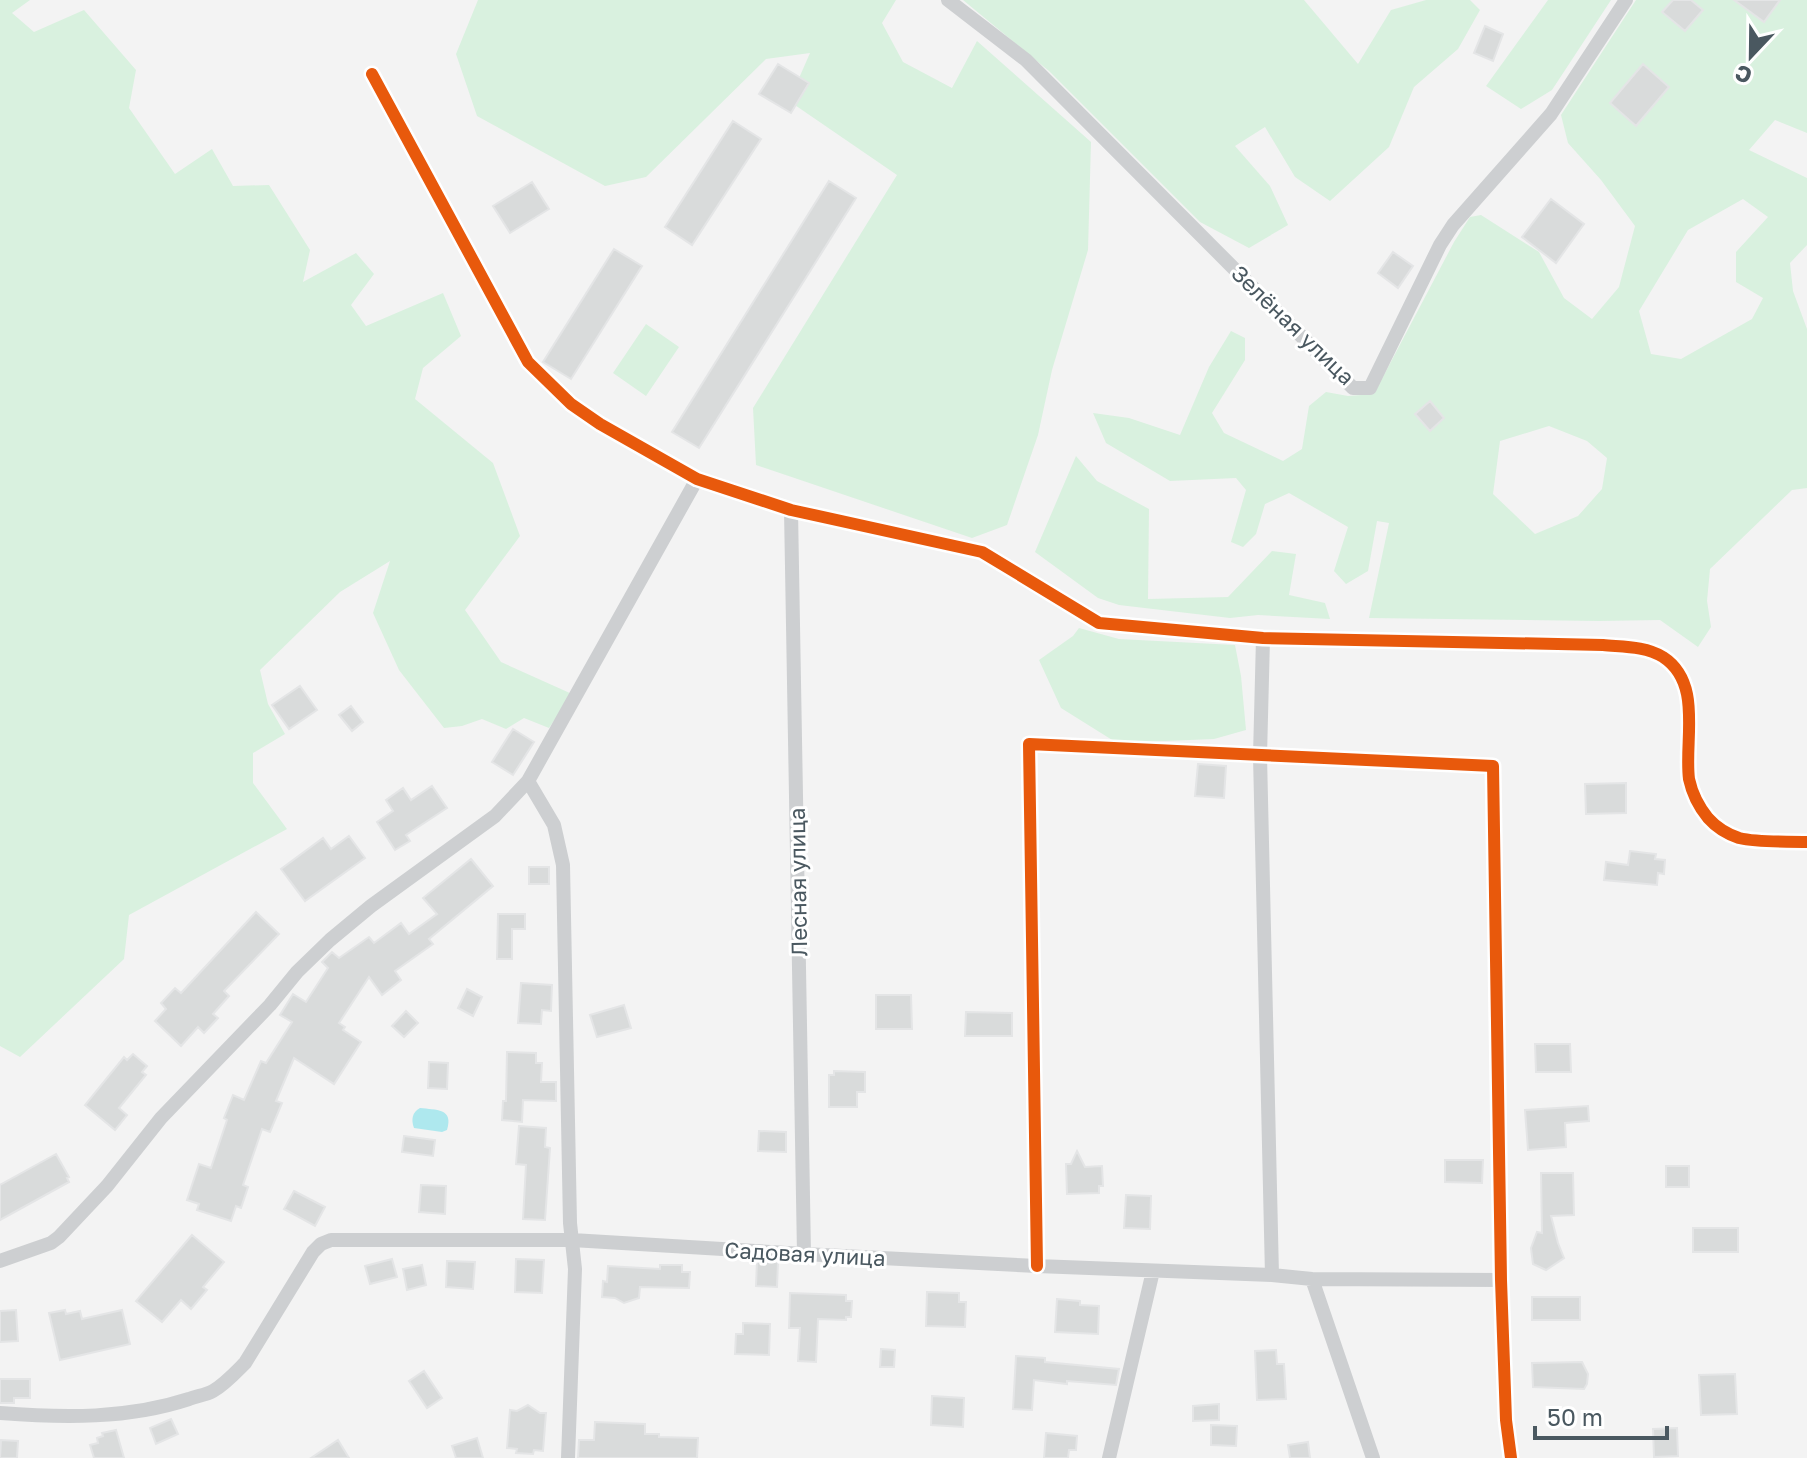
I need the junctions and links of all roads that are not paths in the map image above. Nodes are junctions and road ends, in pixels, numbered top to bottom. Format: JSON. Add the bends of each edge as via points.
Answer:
{"nodes":[{"id":1,"x":948,"y":0,"type":"edge"},
{"id":2,"x":1626,"y":0,"type":"edge"},
{"id":3,"x":372,"y":74,"type":"dead end"},
{"id":4,"x":697,"y":479,"type":"junction"},
{"id":5,"x":791,"y":510,"type":"junction"},
{"id":6,"x":1263,"y":638,"type":"junction"},
{"id":7,"x":1260,"y":756,"type":"junction"},
{"id":8,"x":528,"y":781,"type":"junction"},
{"id":9,"x":1807,"y":842,"type":"edge"},
{"id":10,"x":572,"y":1240,"type":"junction"},
{"id":11,"x":804,"y":1254,"type":"junction"},
{"id":12,"x":0,"y":1261,"type":"edge"},
{"id":13,"x":1037,"y":1266,"type":"junction"},
{"id":14,"x":1153,"y":1271,"type":"junction"},
{"id":15,"x":1272,"y":1275,"type":"junction"},
{"id":16,"x":1312,"y":1279,"type":"junction"},
{"id":17,"x":1501,"y":1280,"type":"junction"},
{"id":18,"x":0,"y":1413,"type":"edge"},
{"id":19,"x":568,"y":1458,"type":"edge"},
{"id":20,"x":1109,"y":1458,"type":"edge"},
{"id":21,"x":1373,"y":1458,"type":"edge"},
{"id":22,"x":1511,"y":1458,"type":"edge"}],
"edges":[{"from":1,"to":2,"type":"street","name":"Зелёная улица","via":[[1026,60],[1353,388],[1370,388],[1453,225],[1551,114]]},
{"from":3,"to":4,"type":"street","via":[[528,362],[571,404]]},
{"from":4,"to":5,"type":"street"},
{"from":4,"to":8,"type":"street"},
{"from":5,"to":6,"type":"street","via":[[982,552],[1099,623]]},
{"from":5,"to":11,"type":"street","name":"Лесная улица"},
{"from":6,"to":7,"type":"street"},
{"from":6,"to":9,"type":"street","via":[[1648,650],[1682,677],[1688,700],[1689,779],[1701,809],[1716,827],[1738,838]]},
{"from":7,"to":13,"type":"street","via":[[1029,744]]},
{"from":7,"to":15,"type":"street"},
{"from":7,"to":17,"type":"street","via":[[1493,766]]},
{"from":8,"to":10,"type":"street","via":[[554,825],[563,865]]},
{"from":8,"to":12,"type":"street","via":[[495,816],[371,906],[297,972],[59,1237]]},
{"from":10,"to":11,"type":"street","name":"Садовая улица"},
{"from":10,"to":18,"type":"street","name":"Садовая улица","via":[[331,1240],[313,1252],[245,1363],[213,1391],[168,1406],[106,1416]]},
{"from":10,"to":19,"type":"street"},
{"from":11,"to":13,"type":"street","name":"Садовая улица"},
{"from":13,"to":14,"type":"street","name":"Садовая улица"},
{"from":14,"to":15,"type":"street"},
{"from":14,"to":20,"type":"street"},
{"from":15,"to":16,"type":"street"},
{"from":16,"to":17,"type":"street"},
{"from":16,"to":21,"type":"street"},
{"from":17,"to":22,"type":"street"}]}
